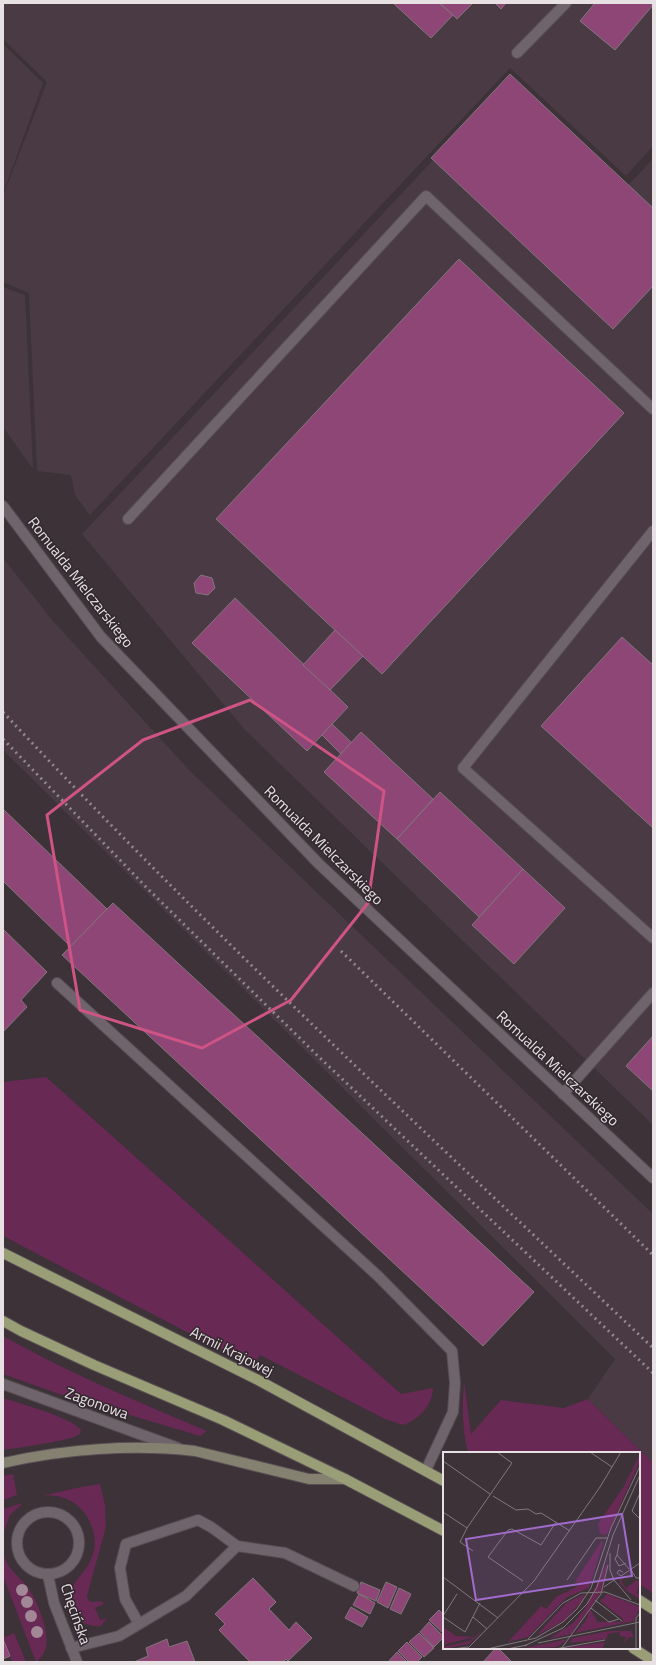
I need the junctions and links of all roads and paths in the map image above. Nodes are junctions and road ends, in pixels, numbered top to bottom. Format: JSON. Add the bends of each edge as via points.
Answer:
{"nodes":[{"id":1,"x":566,"y":3,"type":"edge"},
{"id":2,"x":517,"y":53,"type":"dead end"},
{"id":3,"x":653,"y":409,"type":"edge"},
{"id":4,"x":3,"y":506,"type":"edge"},
{"id":5,"x":128,"y":519,"type":"dead end"},
{"id":6,"x":653,"y":531,"type":"edge"},
{"id":7,"x":653,"y":938,"type":"edge"},
{"id":8,"x":57,"y":982,"type":"dead end"},
{"id":9,"x":653,"y":993,"type":"edge"},
{"id":10,"x":563,"y":1094,"type":"junction"},
{"id":11,"x":653,"y":1178,"type":"edge"},
{"id":12,"x":3,"y":1253,"type":"edge"},
{"id":13,"x":3,"y":1321,"type":"edge"},
{"id":14,"x":3,"y":1384,"type":"edge"},
{"id":15,"x":180,"y":1449,"type":"junction"},
{"id":16,"x":3,"y":1463,"type":"edge"},
{"id":17,"x":426,"y":1470,"type":"junction"},
{"id":18,"x":345,"y":1479,"type":"junction"},
{"id":19,"x":443,"y":1480,"type":"edge"},
{"id":20,"x":443,"y":1530,"type":"edge"},
{"id":21,"x":237,"y":1546,"type":"junction"},
{"id":22,"x":48,"y":1575,"type":"junction"},
{"id":23,"x":354,"y":1586,"type":"dead end"},
{"id":24,"x":640,"y":1601,"type":"edge"},
{"id":25,"x":653,"y":1609,"type":"edge"},
{"id":26,"x":140,"y":1624,"type":"junction"},
{"id":27,"x":71,"y":1648,"type":"junction"},
{"id":28,"x":635,"y":1649,"type":"edge"},
{"id":29,"x":653,"y":1661,"type":"edge"},
{"id":30,"x":75,"y":1662,"type":"edge"}],
"edges":[{"from":1,"to":2,"type":"street"},
{"from":3,"to":5,"type":"street","via":[[426,196]]},
{"from":4,"to":10,"type":"street","name":"Romualda Mielczarskiego","via":[[101,637],[319,864]]},
{"from":6,"to":7,"type":"street","via":[[464,768]]},
{"from":8,"to":17,"type":"street","via":[[378,1276],[452,1351],[455,1383],[452,1412]]},
{"from":9,"to":10,"type":"street"},
{"from":10,"to":11,"type":"street","name":"Romualda Mielczarskiego"},
{"from":12,"to":17,"type":"main road","name":"Armii Krajowej","via":[[256,1380]]},
{"from":13,"to":18,"type":"main road","via":[[94,1365],[223,1420]]},
{"from":14,"to":15,"type":"street","name":"Zagonowa"},
{"from":15,"to":16,"type":"main road","via":[[96,1448]]},
{"from":15,"to":18,"type":"main road","via":[[309,1479]]},
{"from":17,"to":19,"type":"main road","name":"Armii Krajowej"},
{"from":18,"to":20,"type":"main road"},
{"from":21,"to":23,"type":"street","via":[[285,1553]]},
{"from":21,"to":26,"type":"street","via":[[186,1596]]},
{"from":21,"to":26,"type":"street","via":[[198,1520],[126,1544],[120,1568],[125,1598]]},
{"from":22,"to":22,"type":"street","name":"Chęcińska","via":[[58,1573],[74,1561],[79,1540],[77,1530],[63,1515],[42,1512],[32,1515],[18,1530],[17,1551],[28,1568]]},
{"from":22,"to":27,"type":"street","name":"Chęcińska","via":[[54,1603]]},
{"from":24,"to":25,"type":"main road"},
{"from":26,"to":27,"type":"street","via":[[119,1636]]},
{"from":27,"to":30,"type":"street","name":"Chęcińska"},
{"from":28,"to":29,"type":"main road"}]}
